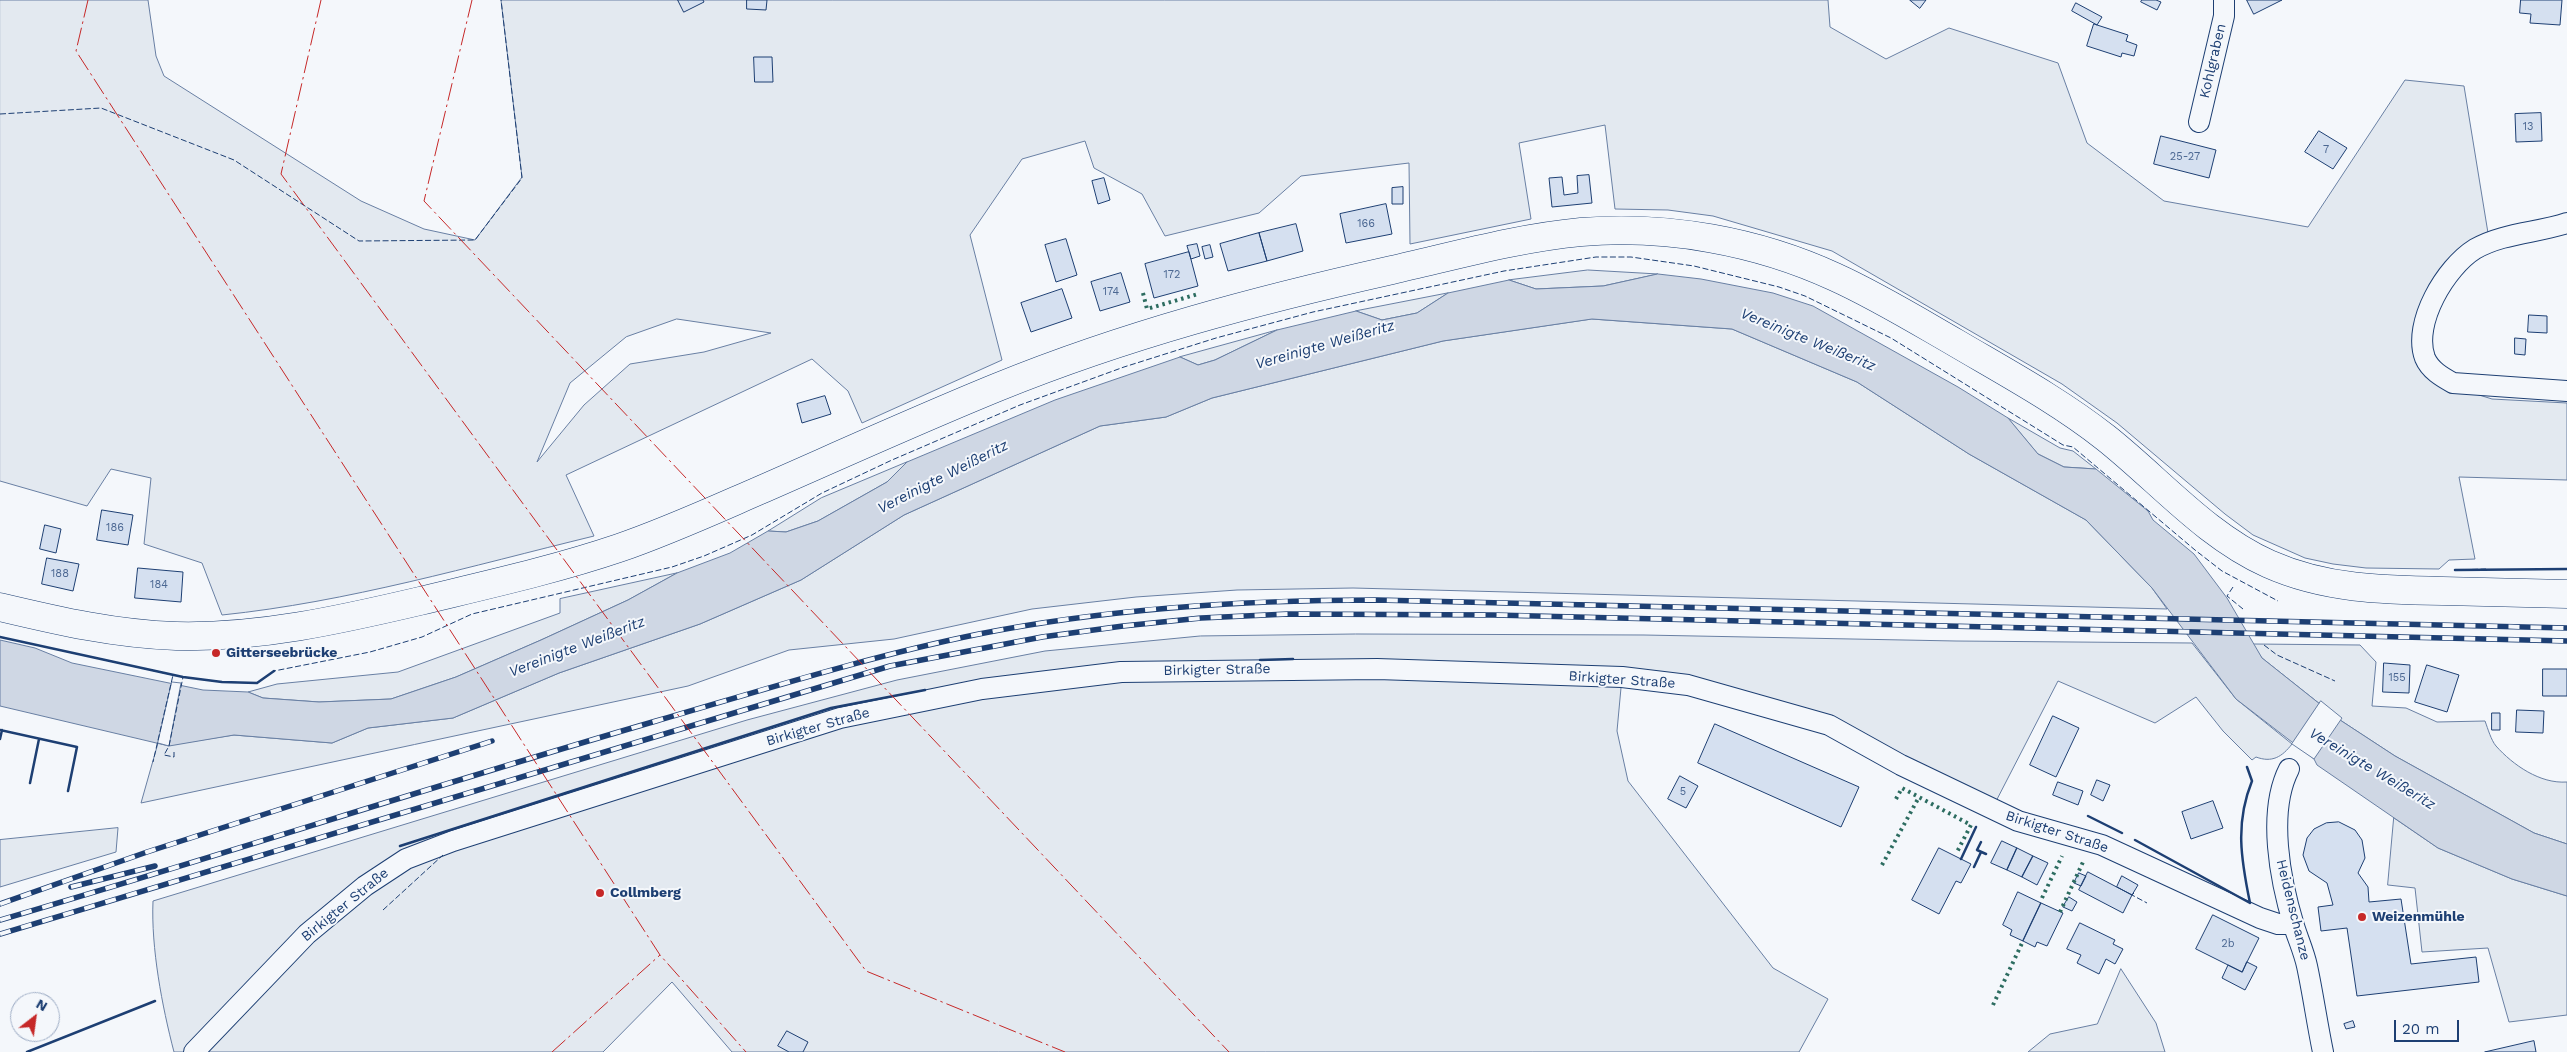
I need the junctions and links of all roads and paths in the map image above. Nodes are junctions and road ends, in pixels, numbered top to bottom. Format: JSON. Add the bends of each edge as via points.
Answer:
{"nodes":[{"id":1,"x":2224,"y":0,"type":"edge"},
{"id":2,"x":2199,"y":122,"type":"dead end"},
{"id":3,"x":2567,"y":223,"type":"edge"},
{"id":4,"x":2567,"y":391,"type":"edge"},
{"id":5,"x":2567,"y":594,"type":"edge"},
{"id":6,"x":0,"y":607,"type":"edge"},
{"id":7,"x":2289,"y":769,"type":"dead end"},
{"id":8,"x":2293,"y":924,"type":"junction"},
{"id":9,"x":194,"y":1052,"type":"edge"},
{"id":10,"x":2323,"y":1052,"type":"edge"}],
"edges":[{"from":1,"to":2,"type":"street","name":"Kohlgraben","via":[[2224,16]]},
{"from":3,"to":4,"type":"street","via":[[2493,240],[2473,250],[2449,275],[2432,302],[2424,321],[2422,341],[2425,358],[2432,368],[2453,383]]},
{"from":5,"to":6,"type":"main road","via":[[2388,590],[2325,584],[2262,562],[2230,543],[2071,412],[1858,288],[1804,264],[1759,250],[1669,233],[1629,231],[1581,232],[1493,247],[1292,292],[1178,324],[1002,385],[622,547],[508,580],[334,621],[277,631],[182,636],[80,626]]},
{"from":7,"to":8,"type":"street","name":"Heidenschanze","via":[[2282,783],[2277,826],[2279,855]]},
{"from":8,"to":9,"type":"street","name":"Birkigter Straße","via":[[2278,924],[2260,918],[2102,845],[2018,822],[1901,765],[1829,725],[1688,685],[1622,677],[1377,669],[1120,672],[982,689],[840,718],[406,859],[365,886],[307,934]]},
{"from":8,"to":10,"type":"street","name":"Heidenschanze","via":[[2307,964]]}]}
